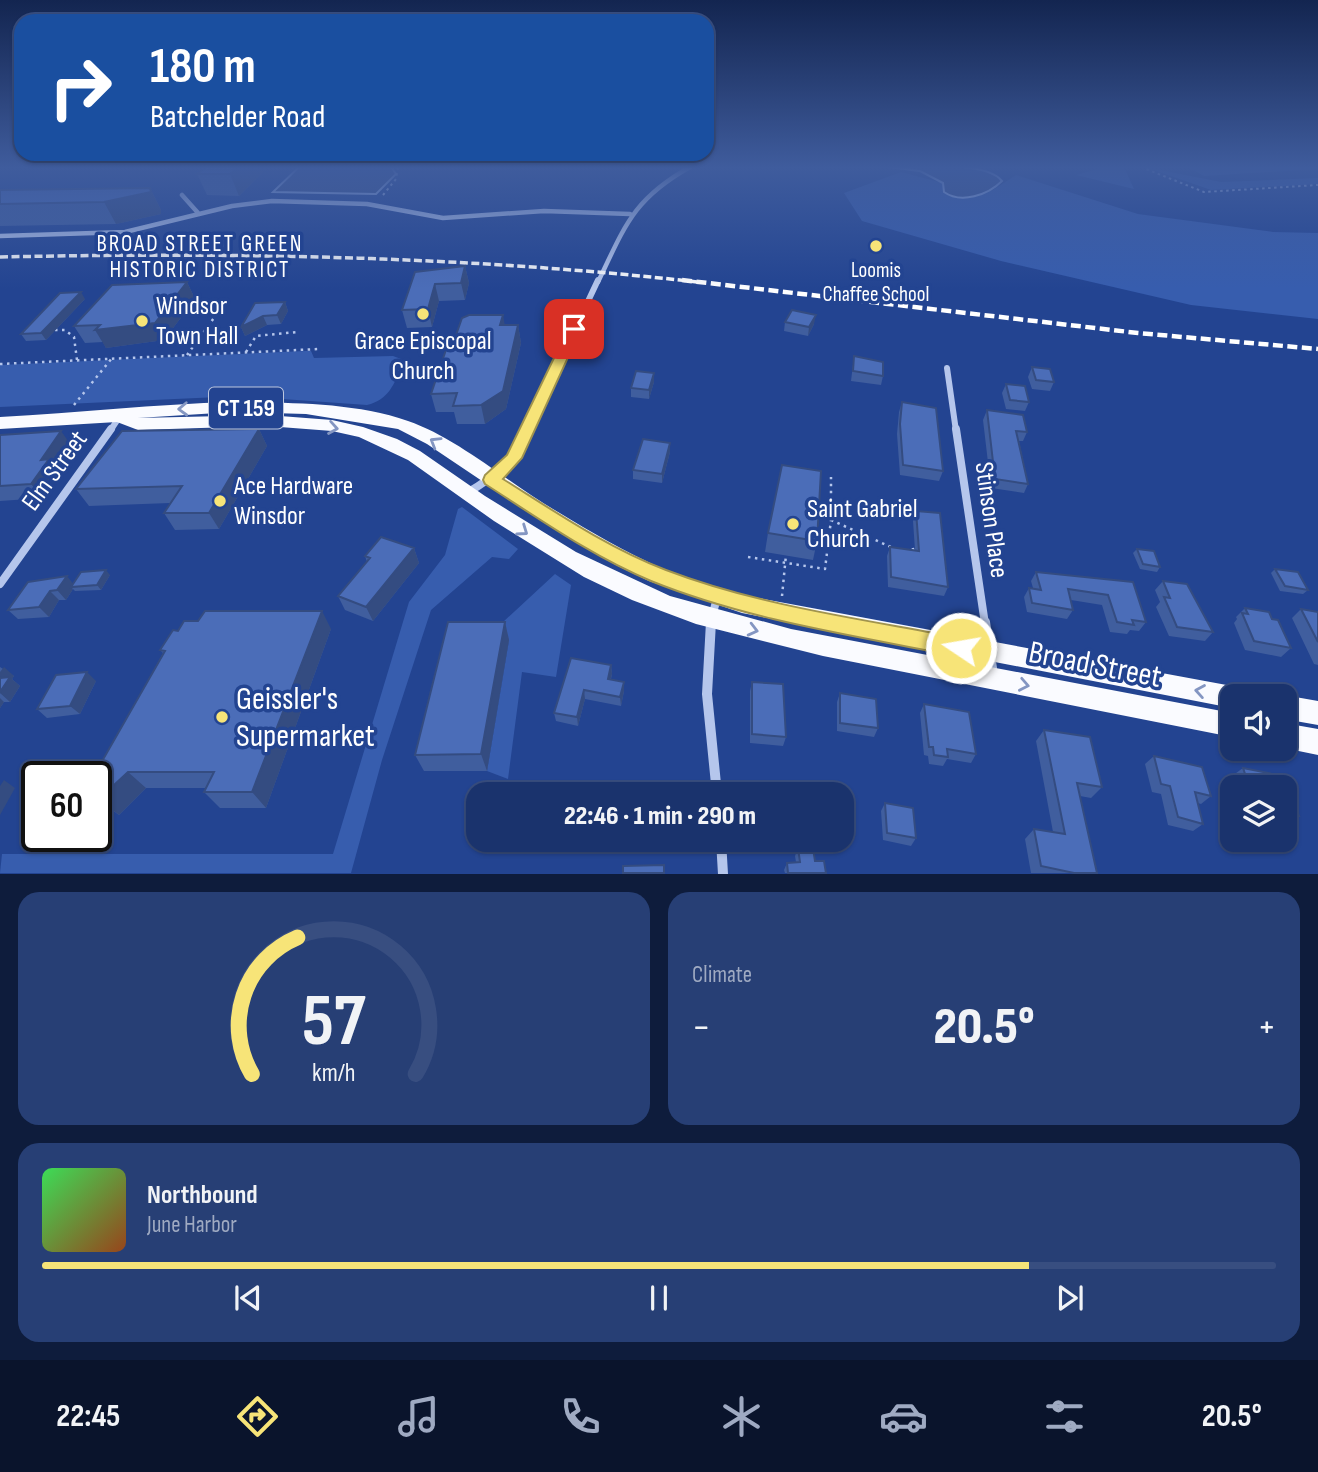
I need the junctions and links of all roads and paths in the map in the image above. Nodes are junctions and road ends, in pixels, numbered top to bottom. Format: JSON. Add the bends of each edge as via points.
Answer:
{"nodes":[{"id":1,"x":193,"y":208,"type":"edge"},
{"id":2,"x":234,"y":208,"type":"edge"},
{"id":3,"x":387,"y":208,"type":"edge"},
{"id":4,"x":637,"y":208,"type":"edge"},
{"id":5,"x":199,"y":214,"type":"junction"},
{"id":6,"x":630,"y":214,"type":"junction"},
{"id":7,"x":0,"y":236,"type":"edge"},
{"id":8,"x":226,"y":300,"type":"dead end"},
{"id":9,"x":48,"y":330,"type":"edge"},
{"id":10,"x":297,"y":332,"type":"dead end"},
{"id":11,"x":319,"y":349,"type":"dead end"},
{"id":12,"x":246,"y":352,"type":"junction"},
{"id":13,"x":187,"y":355,"type":"junction"},
{"id":14,"x":112,"y":358,"type":"junction"},
{"id":15,"x":77,"y":360,"type":"junction"},
{"id":16,"x":0,"y":364,"type":"edge"},
{"id":17,"x":947,"y":368,"type":"dead end"},
{"id":18,"x":73,"y":405,"type":"dead end"},
{"id":19,"x":120,"y":416,"type":"junction"},
{"id":20,"x":302,"y":416,"type":"junction"},
{"id":21,"x":373,"y":418,"type":"junction"},
{"id":22,"x":0,"y":423,"type":"edge"},
{"id":23,"x":361,"y":433,"type":"junction"},
{"id":24,"x":831,"y":477,"type":"dead end"},
{"id":25,"x":491,"y":480,"type":"junction"},
{"id":26,"x":467,"y":493,"type":"junction"},
{"id":27,"x":831,"y":520,"type":"junction"},
{"id":28,"x":922,"y":548,"type":"edge"},
{"id":29,"x":786,"y":555,"type":"dead end"},
{"id":30,"x":748,"y":557,"type":"dead end"},
{"id":31,"x":785,"y":563,"type":"junction"},
{"id":32,"x":0,"y":584,"type":"edge"},
{"id":33,"x":718,"y":596,"type":"junction"},
{"id":34,"x":779,"y":612,"type":"junction"},
{"id":35,"x":709,"y":619,"type":"junction"},
{"id":36,"x":989,"y":653,"type":"junction"},
{"id":37,"x":994,"y":679,"type":"junction"},
{"id":38,"x":1220,"y":695,"type":"edge"},
{"id":39,"x":1297,"y":709,"type":"edge"},
{"id":40,"x":1318,"y":713,"type":"edge"},
{"id":41,"x":1220,"y":723,"type":"edge"},
{"id":42,"x":1297,"y":737,"type":"edge"},
{"id":43,"x":1318,"y":741,"type":"edge"},
{"id":44,"x":716,"y":782,"type":"edge"},
{"id":45,"x":721,"y":852,"type":"edge"},
{"id":46,"x":723,"y":873,"type":"edge"}],
"edges":[{"from":1,"to":5,"type":"street"},
{"from":2,"to":5,"type":"street"},
{"from":3,"to":6,"type":"street","via":[[443,218],[544,211]]},
{"from":4,"to":6,"type":"street"},
{"from":5,"to":7,"type":"street","via":[[116,233]]},
{"from":6,"to":25,"type":"street","via":[[514,458]]},
{"from":8,"to":13,"type":"path"},
{"from":9,"to":15,"type":"path","via":[[71,332]]},
{"from":10,"to":12,"type":"path","via":[[256,336]]},
{"from":11,"to":12,"type":"path"},
{"from":12,"to":13,"type":"path"},
{"from":13,"to":14,"type":"path"},
{"from":14,"to":15,"type":"path"},
{"from":14,"to":18,"type":"path"},
{"from":15,"to":16,"type":"path"},
{"from":17,"to":36,"type":"street","name":"Stinson Place"},
{"from":19,"to":20,"type":"main road","name":"Broad Street","number":"CT 159","via":[[138,424]]},
{"from":19,"to":22,"type":"main road","name":"Broad Street","number":"CT 159"},
{"from":19,"to":32,"type":"street","name":"Elm Street"},
{"from":20,"to":21,"type":"main road","name":"Broad Street","number":"CT 159"},
{"from":20,"to":23,"type":"main road","name":"Broad Street","number":"CT 159","one_way":true},
{"from":21,"to":23,"type":"main road"},
{"from":25,"to":21,"type":"main road","name":"Broad Street","number":"CT 159","one_way":true,"via":[[433,440],[403,425]]},
{"from":23,"to":26,"type":"main road","name":"Broad Street","number":"CT 159","via":[[390,443]]},
{"from":24,"to":27,"type":"path"},
{"from":25,"to":26,"type":"street"},
{"from":25,"to":33,"type":"main road","name":"Broad Street","number":"CT 159","via":[[623,559]]},
{"from":26,"to":35,"type":"main road","name":"Broad Street","number":"CT 159","one_way":true,"via":[[583,568]]},
{"from":27,"to":28,"type":"path","via":[[904,553]]},
{"from":27,"to":31,"type":"path","via":[[825,569]]},
{"from":29,"to":31,"type":"path"},
{"from":30,"to":31,"type":"path"},
{"from":31,"to":34,"type":"path"},
{"from":33,"to":34,"type":"main road","name":"Broad Street","number":"CT 159"},
{"from":33,"to":35,"type":"street"},
{"from":34,"to":36,"type":"main road","name":"Broad Street","number":"CT 159"},
{"from":35,"to":37,"type":"main road","name":"Broad Street","number":"CT 159","one_way":true,"via":[[827,648]]},
{"from":35,"to":44,"type":"street","via":[[706,653]]},
{"from":36,"to":37,"type":"street","name":"Stinson Place"},
{"from":38,"to":36,"type":"main road","name":"Broad Street","number":"CT 159","one_way":true},
{"from":37,"to":41,"type":"main road","name":"Broad Street","number":"CT 159","one_way":true},
{"from":39,"to":40,"type":"main road"},
{"from":42,"to":43,"type":"main road"},
{"from":45,"to":46,"type":"street"}]}
